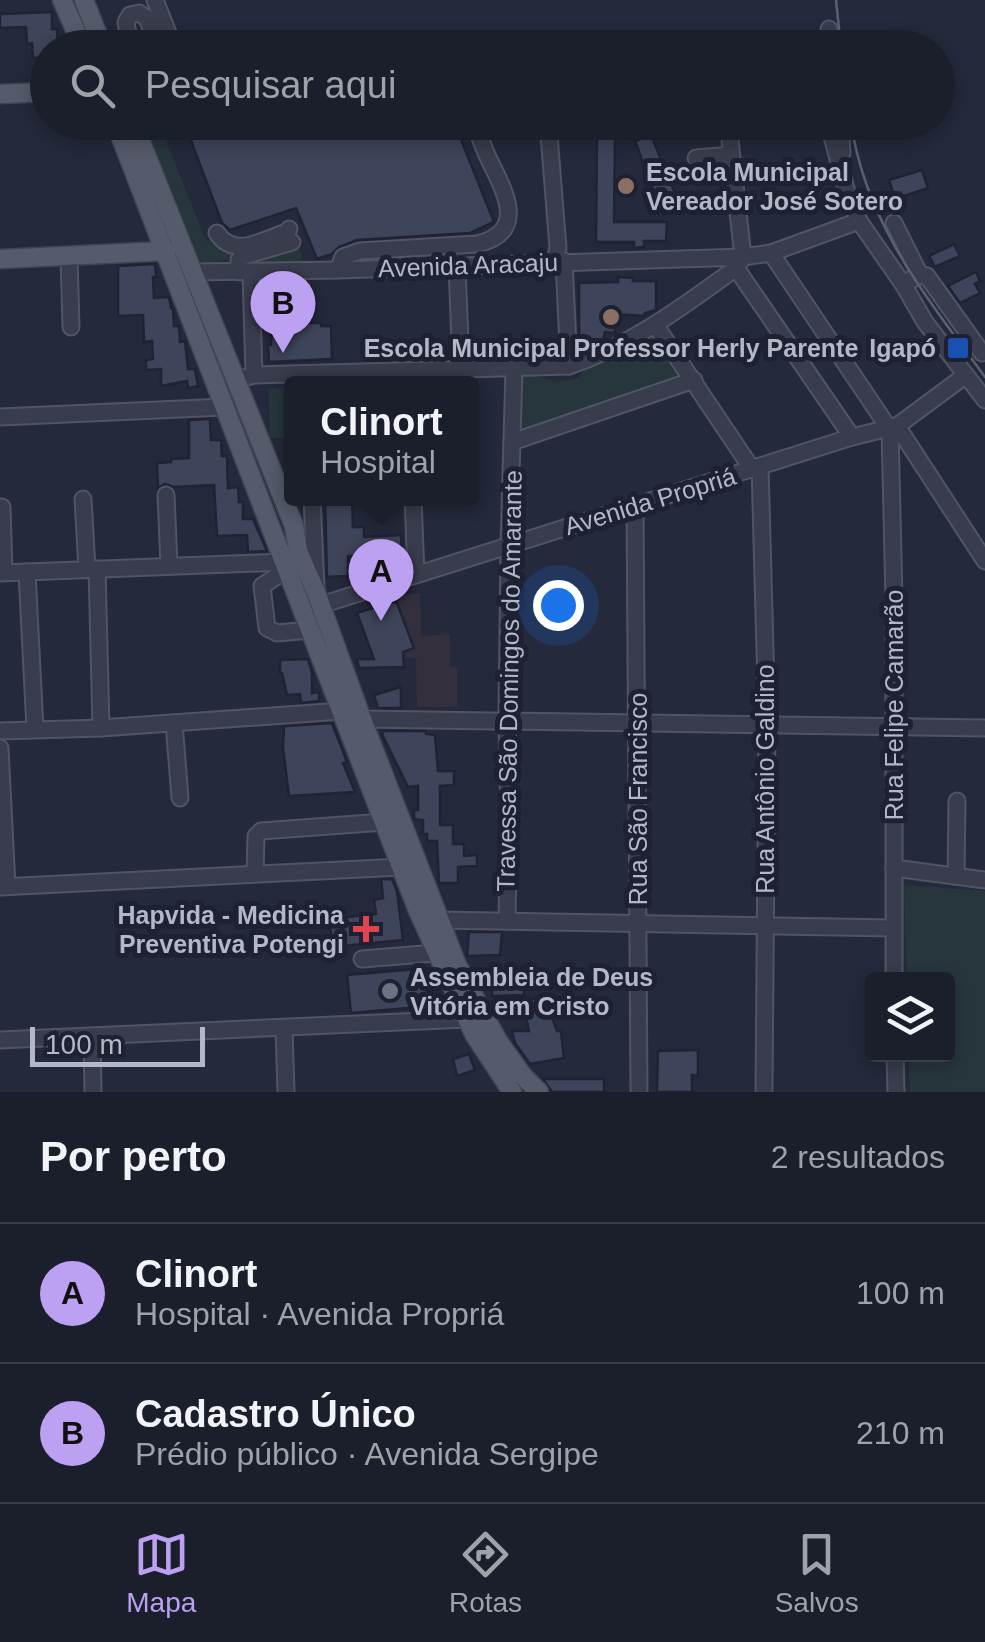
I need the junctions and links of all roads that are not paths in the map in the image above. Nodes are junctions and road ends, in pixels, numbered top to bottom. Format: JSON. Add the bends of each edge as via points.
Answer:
{"nodes":[{"id":1,"x":62,"y":0,"type":"edge"},
{"id":2,"x":84,"y":0,"type":"edge"},
{"id":3,"x":156,"y":0,"type":"edge"},
{"id":4,"x":75,"y":30,"type":"edge"},
{"id":5,"x":96,"y":30,"type":"edge"},
{"id":6,"x":127,"y":30,"type":"edge"},
{"id":7,"x":151,"y":30,"type":"edge"},
{"id":8,"x":167,"y":30,"type":"edge"},
{"id":9,"x":30,"y":93,"type":"edge"},
{"id":10,"x":0,"y":94,"type":"edge"},
{"id":11,"x":131,"y":140,"type":"edge"},
{"id":12,"x":134,"y":140,"type":"edge"},
{"id":13,"x":482,"y":140,"type":"edge"},
{"id":14,"x":549,"y":140,"type":"edge"},
{"id":15,"x":730,"y":140,"type":"edge"},
{"id":16,"x":833,"y":140,"type":"edge"},
{"id":17,"x":842,"y":140,"type":"edge"},
{"id":18,"x":731,"y":155,"type":"junction"},
{"id":19,"x":696,"y":158,"type":"dead end"},
{"id":20,"x":848,"y":192,"type":"junction"},
{"id":21,"x":859,"y":221,"type":"junction"},
{"id":22,"x":894,"y":223,"type":"dead end"},
{"id":23,"x":246,"y":229,"type":"dead end"},
{"id":24,"x":216,"y":233,"type":"dead end"},
{"id":25,"x":292,"y":242,"type":"dead end"},
{"id":26,"x":166,"y":251,"type":"junction"},
{"id":27,"x":771,"y":253,"type":"junction"},
{"id":28,"x":69,"y":256,"type":"junction"},
{"id":29,"x":0,"y":259,"type":"edge"},
{"id":30,"x":559,"y":262,"type":"junction"},
{"id":31,"x":740,"y":263,"type":"junction"},
{"id":32,"x":457,"y":265,"type":"junction"},
{"id":33,"x":338,"y":270,"type":"junction"},
{"id":34,"x":192,"y":272,"type":"junction"},
{"id":35,"x":245,"y":272,"type":"junction"},
{"id":36,"x":920,"y":276,"type":"junction"},
{"id":37,"x":903,"y":284,"type":"junction"},
{"id":38,"x":656,"y":326,"type":"junction"},
{"id":39,"x":70,"y":327,"type":"dead end"},
{"id":40,"x":982,"y":353,"type":"dead end"},
{"id":41,"x":568,"y":366,"type":"junction"},
{"id":42,"x":514,"y":368,"type":"junction"},
{"id":43,"x":461,"y":369,"type":"junction"},
{"id":44,"x":254,"y":375,"type":"junction"},
{"id":45,"x":966,"y":375,"type":"junction"},
{"id":46,"x":421,"y":376,"type":"edge"},
{"id":47,"x":284,"y":377,"type":"edge"},
{"id":48,"x":694,"y":380,"type":"junction"},
{"id":49,"x":234,"y":381,"type":"junction"},
{"id":50,"x":985,"y":400,"type":"edge"},
{"id":51,"x":225,"y":407,"type":"junction"},
{"id":52,"x":0,"y":417,"type":"edge"},
{"id":53,"x":894,"y":428,"type":"junction"},
{"id":54,"x":852,"y":437,"type":"junction"},
{"id":55,"x":512,"y":442,"type":"junction"},
{"id":56,"x":270,"y":465,"type":"junction"},
{"id":57,"x":756,"y":467,"type":"junction"},
{"id":58,"x":166,"y":495,"type":"dead end"},
{"id":59,"x":82,"y":499,"type":"dead end"},
{"id":60,"x":284,"y":501,"type":"edge"},
{"id":61,"x":286,"y":506,"type":"edge"},
{"id":62,"x":313,"y":506,"type":"edge"},
{"id":63,"x":413,"y":506,"type":"edge"},
{"id":64,"x":635,"y":506,"type":"junction"},
{"id":65,"x":2,"y":507,"type":"edge"},
{"id":66,"x":509,"y":545,"type":"junction"},
{"id":67,"x":256,"y":562,"type":"junction"},
{"id":68,"x":290,"y":562,"type":"junction"},
{"id":69,"x":985,"y":562,"type":"edge"},
{"id":70,"x":169,"y":565,"type":"junction"},
{"id":71,"x":92,"y":569,"type":"junction"},
{"id":72,"x":27,"y":572,"type":"junction"},
{"id":73,"x":2,"y":573,"type":"edge"},
{"id":74,"x":416,"y":574,"type":"junction"},
{"id":75,"x":262,"y":586,"type":"junction"},
{"id":76,"x":319,"y":598,"type":"junction"},
{"id":77,"x":310,"y":630,"type":"junction"},
{"id":78,"x":342,"y":711,"type":"junction"},
{"id":79,"x":362,"y":719,"type":"junction"},
{"id":80,"x":507,"y":720,"type":"junction"},
{"id":81,"x":638,"y":722,"type":"junction"},
{"id":82,"x":174,"y":723,"type":"junction"},
{"id":83,"x":766,"y":724,"type":"junction"},
{"id":84,"x":893,"y":726,"type":"junction"},
{"id":85,"x":101,"y":728,"type":"junction"},
{"id":86,"x":985,"y":728,"type":"edge"},
{"id":87,"x":35,"y":730,"type":"junction"},
{"id":88,"x":0,"y":731,"type":"edge"},
{"id":89,"x":0,"y":748,"type":"edge"},
{"id":90,"x":180,"y":798,"type":"dead end"},
{"id":91,"x":957,"y":801,"type":"dead end"},
{"id":92,"x":384,"y":822,"type":"junction"},
{"id":93,"x":402,"y":867,"type":"junction"},
{"id":94,"x":894,"y":868,"type":"junction"},
{"id":95,"x":255,"y":873,"type":"junction"},
{"id":96,"x":956,"y":876,"type":"junction"},
{"id":97,"x":985,"y":880,"type":"edge"},
{"id":98,"x":4,"y":887,"type":"edge"},
{"id":99,"x":439,"y":920,"type":"junction"},
{"id":100,"x":507,"y":920,"type":"junction"},
{"id":101,"x":639,"y":924,"type":"junction"},
{"id":102,"x":766,"y":925,"type":"junction"},
{"id":103,"x":892,"y":928,"type":"junction"},
{"id":104,"x":436,"y":953,"type":"junction"},
{"id":105,"x":362,"y":959,"type":"dead end"},
{"id":106,"x":894,"y":972,"type":"edge"},
{"id":107,"x":466,"y":1019,"type":"junction"},
{"id":108,"x":284,"y":1028,"type":"junction"},
{"id":109,"x":92,"y":1036,"type":"junction"},
{"id":110,"x":0,"y":1040,"type":"edge"},
{"id":111,"x":896,"y":1062,"type":"edge"},
{"id":112,"x":93,"y":1092,"type":"edge"},
{"id":113,"x":286,"y":1092,"type":"edge"},
{"id":114,"x":512,"y":1092,"type":"edge"},
{"id":115,"x":539,"y":1092,"type":"edge"},
{"id":116,"x":639,"y":1092,"type":"edge"},
{"id":117,"x":764,"y":1092,"type":"edge"},
{"id":118,"x":896,"y":1092,"type":"edge"}],
"edges":[{"from":1,"to":4,"type":"main road"},
{"from":2,"to":5,"type":"main road"},
{"from":3,"to":8,"type":"street"},
{"from":6,"to":7,"type":"street","via":[[130,15],[140,13]]},
{"from":9,"to":10,"type":"main road"},
{"from":11,"to":26,"type":"main road"},
{"from":12,"to":34,"type":"main road"},
{"from":13,"to":33,"type":"street","via":[[506,195],[507,220],[499,236],[465,246],[360,250],[343,257]]},
{"from":14,"to":30,"type":"street"},
{"from":15,"to":18,"type":"street"},
{"from":16,"to":20,"type":"street"},
{"from":17,"to":20,"type":"street"},
{"from":18,"to":19,"type":"street"},
{"from":18,"to":31,"type":"street"},
{"from":20,"to":21,"type":"street"},
{"from":21,"to":27,"type":"street","name":"Avenida Aracaju"},
{"from":21,"to":37,"type":"street"},
{"from":22,"to":36,"type":"street"},
{"from":23,"to":24,"type":"street","via":[[289,230],[235,248]]},
{"from":25,"to":35,"type":"street","via":[[242,257]]},
{"from":26,"to":28,"type":"main road"},
{"from":26,"to":51,"type":"main road"},
{"from":27,"to":31,"type":"street","name":"Avenida Aracaju"},
{"from":27,"to":53,"type":"street"},
{"from":28,"to":29,"type":"main road"},
{"from":28,"to":39,"type":"street"},
{"from":30,"to":31,"type":"street","name":"Avenida Aracaju"},
{"from":30,"to":32,"type":"street","name":"Avenida Aracaju"},
{"from":30,"to":41,"type":"street"},
{"from":31,"to":38,"type":"street"},
{"from":31,"to":54,"type":"street"},
{"from":32,"to":33,"type":"street","name":"Avenida Aracaju"},
{"from":32,"to":43,"type":"street"},
{"from":33,"to":35,"type":"street","name":"Avenida Aracaju"},
{"from":34,"to":35,"type":"street","name":"Avenida Aracaju"},
{"from":34,"to":49,"type":"main road"},
{"from":35,"to":44,"type":"street"},
{"from":36,"to":37,"type":"street"},
{"from":36,"to":40,"type":"street","via":[[928,276]]},
{"from":37,"to":45,"type":"street"},
{"from":38,"to":41,"type":"street"},
{"from":38,"to":48,"type":"street"},
{"from":41,"to":42,"type":"street"},
{"from":42,"to":43,"type":"street"},
{"from":42,"to":55,"type":"street","name":"Travessa São Domingos do Amarante"},
{"from":43,"to":46,"type":"street"},
{"from":44,"to":47,"type":"street"},
{"from":44,"to":49,"type":"street"},
{"from":45,"to":50,"type":"street"},
{"from":45,"to":53,"type":"street","name":"Avenida Propriá"},
{"from":48,"to":55,"type":"street"},
{"from":48,"to":57,"type":"street"},
{"from":49,"to":56,"type":"main road"},
{"from":51,"to":52,"type":"street"},
{"from":51,"to":56,"type":"main road","via":[[254,459]]},
{"from":51,"to":68,"type":"main road","via":[[258,489],[272,496]]},
{"from":53,"to":54,"type":"street","name":"Avenida Propriá"},
{"from":53,"to":69,"type":"street"},
{"from":53,"to":84,"type":"street","name":"Rua Felipe Camarão"},
{"from":54,"to":57,"type":"street","name":"Avenida Propriá"},
{"from":55,"to":66,"type":"street","name":"Travessa São Domingos do Amarante"},
{"from":56,"to":60,"type":"main road"},
{"from":57,"to":64,"type":"street","name":"Avenida Propriá"},
{"from":57,"to":83,"type":"street","name":"Rua Antônio Galdino"},
{"from":58,"to":70,"type":"street"},
{"from":59,"to":71,"type":"street"},
{"from":61,"to":68,"type":"main road","via":[[294,526]]},
{"from":62,"to":76,"type":"street"},
{"from":63,"to":74,"type":"street"},
{"from":64,"to":66,"type":"street","name":"Avenida Propriá"},
{"from":64,"to":81,"type":"street","name":"Rua São Francisco"},
{"from":65,"to":73,"type":"street"},
{"from":66,"to":74,"type":"street","name":"Avenida Propriá"},
{"from":66,"to":80,"type":"street","name":"Travessa São Domingos do Amarante"},
{"from":67,"to":68,"type":"street"},
{"from":67,"to":70,"type":"street"},
{"from":67,"to":75,"type":"street"},
{"from":68,"to":75,"type":"street"},
{"from":68,"to":76,"type":"main road"},
{"from":68,"to":77,"type":"main road"},
{"from":70,"to":71,"type":"street"},
{"from":71,"to":72,"type":"street"},
{"from":71,"to":85,"type":"street"},
{"from":72,"to":73,"type":"street"},
{"from":72,"to":87,"type":"street"},
{"from":74,"to":76,"type":"street","name":"Avenida Propriá"},
{"from":75,"to":77,"type":"street","via":[[267,628]]},
{"from":76,"to":79,"type":"main road"},
{"from":77,"to":78,"type":"main road"},
{"from":78,"to":82,"type":"street"},
{"from":78,"to":92,"type":"main road"},
{"from":79,"to":80,"type":"street"},
{"from":79,"to":99,"type":"main road"},
{"from":80,"to":81,"type":"street"},
{"from":80,"to":100,"type":"street","name":"Travessa São Domingos do Amarante"},
{"from":81,"to":83,"type":"street"},
{"from":81,"to":101,"type":"street","name":"Rua São Francisco"},
{"from":82,"to":85,"type":"street"},
{"from":82,"to":90,"type":"street"},
{"from":83,"to":84,"type":"street"},
{"from":83,"to":102,"type":"street","name":"Rua Antônio Galdino"},
{"from":84,"to":86,"type":"street"},
{"from":84,"to":94,"type":"street","name":"Rua Felipe Camarão"},
{"from":85,"to":87,"type":"street"},
{"from":87,"to":88,"type":"street"},
{"from":89,"to":98,"type":"street"},
{"from":91,"to":96,"type":"street"},
{"from":92,"to":93,"type":"main road"},
{"from":92,"to":95,"type":"street","via":[[259,832]]},
{"from":93,"to":95,"type":"street"},
{"from":93,"to":104,"type":"main road"},
{"from":94,"to":96,"type":"street"},
{"from":94,"to":103,"type":"street","name":"Rua Felipe Camarão"},
{"from":95,"to":98,"type":"street"},
{"from":96,"to":97,"type":"street"},
{"from":99,"to":100,"type":"street"},
{"from":99,"to":115,"type":"main road","via":[[487,1024]]},
{"from":100,"to":101,"type":"street"},
{"from":101,"to":102,"type":"street"},
{"from":101,"to":116,"type":"street","name":"Rua São Francisco"},
{"from":102,"to":103,"type":"street"},
{"from":102,"to":117,"type":"street","name":"Rua Antônio Galdino"},
{"from":103,"to":106,"type":"street","name":"Rua Felipe Camarão"},
{"from":104,"to":105,"type":"street"},
{"from":104,"to":107,"type":"main road"},
{"from":107,"to":108,"type":"street"},
{"from":107,"to":114,"type":"main road"},
{"from":108,"to":109,"type":"street"},
{"from":108,"to":113,"type":"street"},
{"from":109,"to":110,"type":"street"},
{"from":109,"to":112,"type":"street"},
{"from":111,"to":118,"type":"street"}]}
